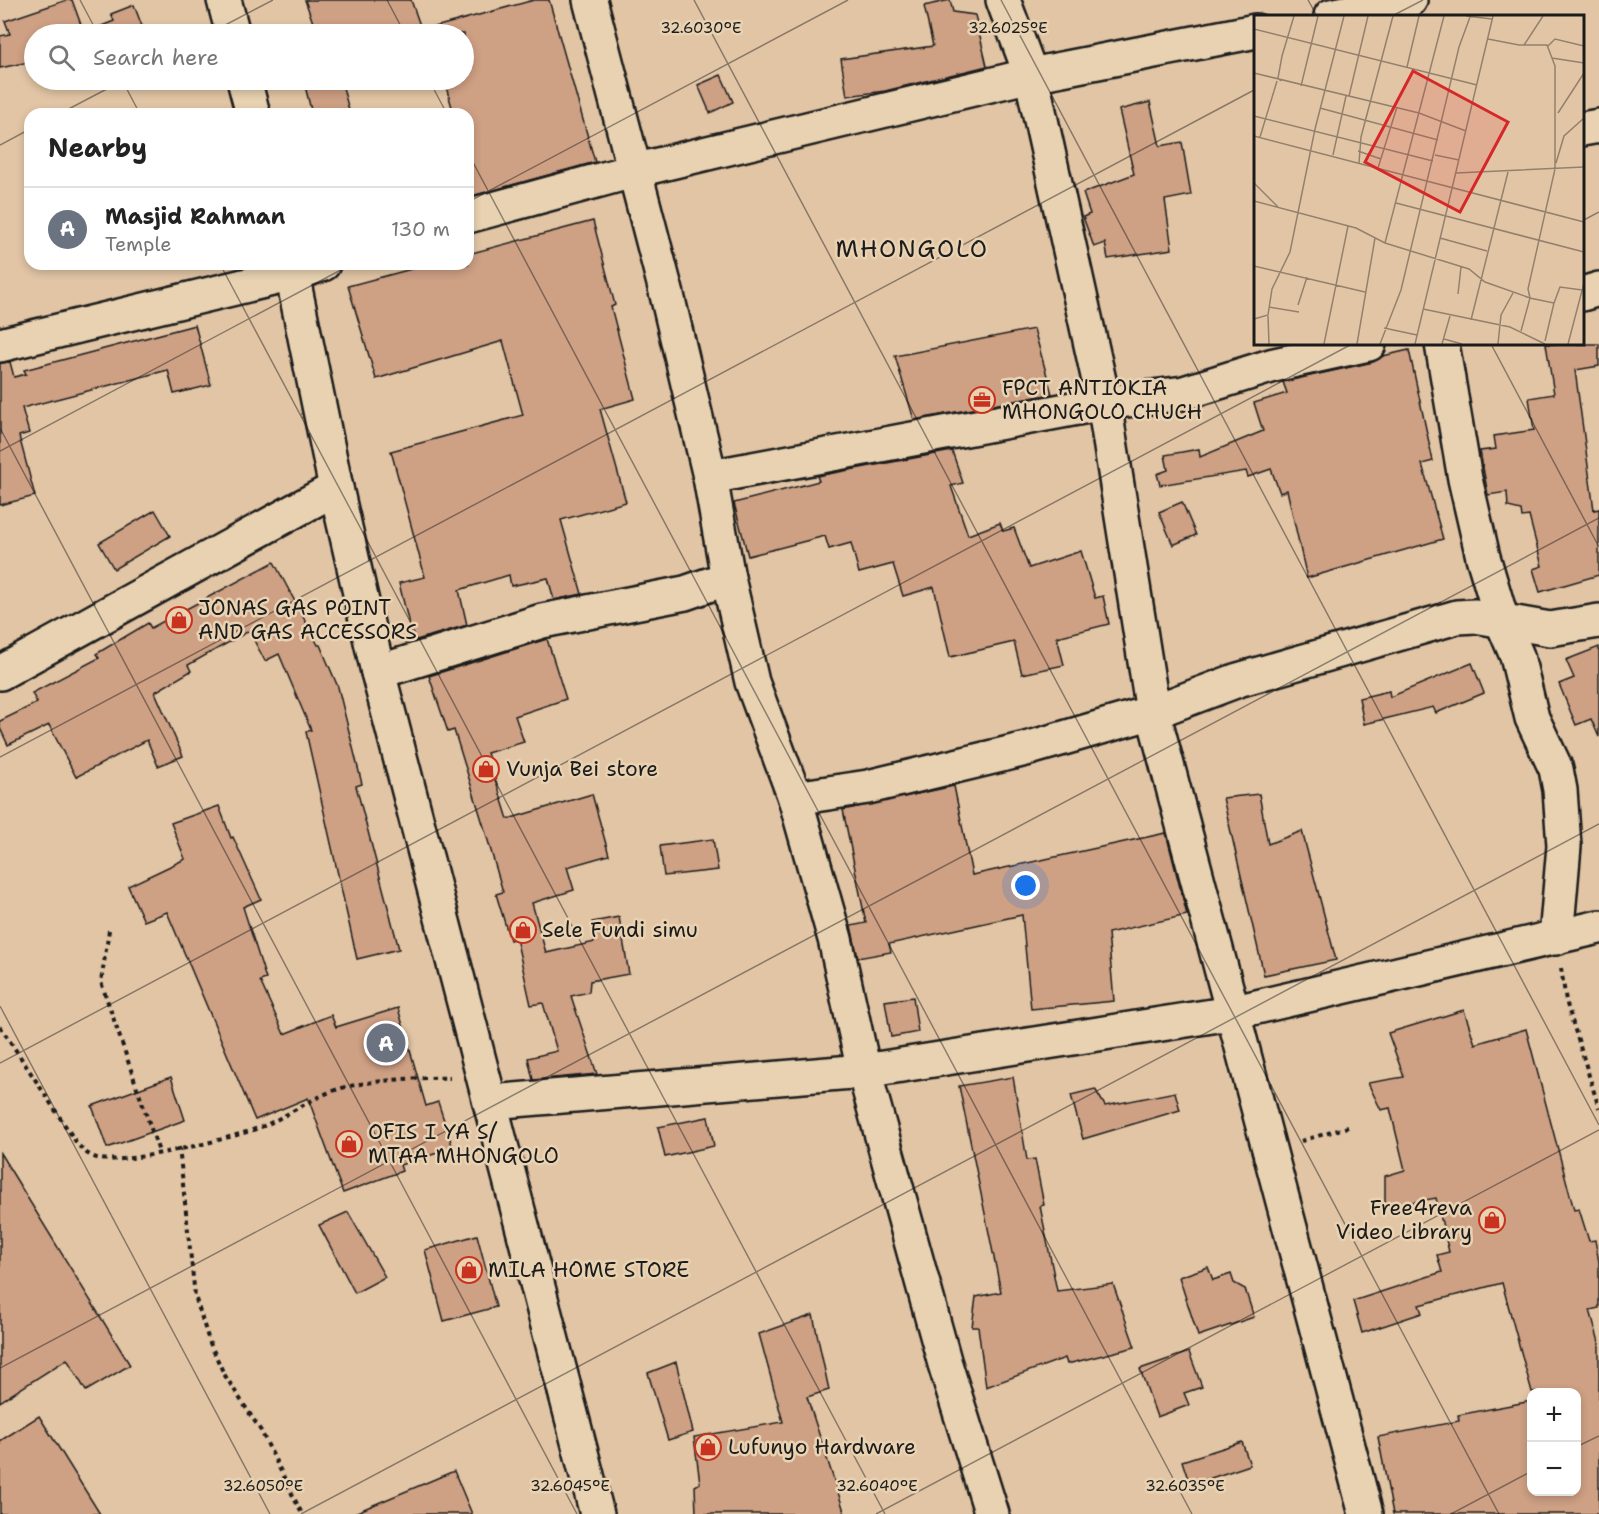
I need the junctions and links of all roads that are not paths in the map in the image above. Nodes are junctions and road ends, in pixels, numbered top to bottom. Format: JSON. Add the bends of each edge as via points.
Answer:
{"nodes":[{"id":1,"x":225,"y":0,"type":"edge"},
{"id":2,"x":590,"y":0,"type":"edge"},
{"id":3,"x":1004,"y":0,"type":"edge"},
{"id":4,"x":1410,"y":0,"type":"edge"},
{"id":5,"x":1380,"y":12,"type":"edge"},
{"id":6,"x":1343,"y":15,"type":"edge"},
{"id":7,"x":231,"y":24,"type":"edge"},
{"id":8,"x":1254,"y":31,"type":"edge"},
{"id":9,"x":1031,"y":75,"type":"junction"},
{"id":10,"x":247,"y":90,"type":"edge"},
{"id":11,"x":251,"y":108,"type":"edge"},
{"id":12,"x":1599,"y":126,"type":"edge"},
{"id":13,"x":1584,"y":129,"type":"edge"},
{"id":14,"x":633,"y":171,"type":"junction"},
{"id":15,"x":474,"y":214,"type":"edge"},
{"id":16,"x":290,"y":270,"type":"edge"},
{"id":17,"x":302,"y":270,"type":"edge"},
{"id":18,"x":1599,"y":288,"type":"edge"},
{"id":19,"x":1584,"y":293,"type":"edge"},
{"id":20,"x":0,"y":345,"type":"edge"},
{"id":21,"x":1364,"y":345,"type":"edge"},
{"id":22,"x":1442,"y":345,"type":"edge"},
{"id":23,"x":1104,"y":403,"type":"junction"},
{"id":24,"x":710,"y":477,"type":"junction"},
{"id":25,"x":336,"y":488,"type":"junction"},
{"id":26,"x":728,"y":578,"type":"junction"},
{"id":27,"x":1502,"y":621,"type":"junction"},
{"id":28,"x":1599,"y":621,"type":"edge"},
{"id":29,"x":378,"y":672,"type":"junction"},
{"id":30,"x":0,"y":673,"type":"edge"},
{"id":31,"x":1153,"y":712,"type":"junction"},
{"id":32,"x":795,"y":798,"type":"junction"},
{"id":33,"x":1599,"y":927,"type":"edge"},
{"id":34,"x":1556,"y":938,"type":"junction"},
{"id":35,"x":1231,"y":1013,"type":"junction"},
{"id":36,"x":864,"y":1071,"type":"junction"},
{"id":37,"x":487,"y":1091,"type":"junction"},
{"id":38,"x":597,"y":1514,"type":"edge"},
{"id":39,"x":992,"y":1514,"type":"edge"},
{"id":40,"x":1366,"y":1514,"type":"edge"}],
"edges":[{"from":1,"to":7,"type":"street"},
{"from":2,"to":14,"type":"street"},
{"from":3,"to":9,"type":"street"},
{"from":4,"to":5,"type":"street"},
{"from":5,"to":6,"type":"street"},
{"from":8,"to":9,"type":"street"},
{"from":9,"to":14,"type":"street"},
{"from":9,"to":23,"type":"street"},
{"from":10,"to":11,"type":"street"},
{"from":12,"to":13,"type":"street"},
{"from":14,"to":15,"type":"street"},
{"from":14,"to":24,"type":"street"},
{"from":16,"to":20,"type":"street"},
{"from":17,"to":25,"type":"street"},
{"from":18,"to":19,"type":"street"},
{"from":21,"to":23,"type":"street","via":[[1274,365],[1184,393]]},
{"from":22,"to":27,"type":"street","via":[[1465,479]]},
{"from":23,"to":24,"type":"street"},
{"from":23,"to":31,"type":"street"},
{"from":24,"to":26,"type":"street"},
{"from":25,"to":29,"type":"street"},
{"from":25,"to":30,"type":"street"},
{"from":26,"to":29,"type":"street","via":[[685,593],[542,621]]},
{"from":26,"to":32,"type":"street","via":[[752,682]]},
{"from":27,"to":28,"type":"street","via":[[1550,629]]},
{"from":27,"to":31,"type":"street","via":[[1457,617],[1238,680]]},
{"from":27,"to":34,"type":"street","via":[[1517,656],[1532,718],[1556,769],[1560,790],[1564,846]]},
{"from":29,"to":37,"type":"street"},
{"from":31,"to":32,"type":"street","via":[[981,760],[868,787]]},
{"from":31,"to":35,"type":"street"},
{"from":32,"to":36,"type":"street","via":[[835,939]]},
{"from":33,"to":34,"type":"street"},
{"from":34,"to":35,"type":"street"},
{"from":35,"to":36,"type":"street"},
{"from":35,"to":40,"type":"street"},
{"from":36,"to":37,"type":"street"},
{"from":36,"to":39,"type":"street","via":[[945,1364]]},
{"from":37,"to":38,"type":"street"}]}
